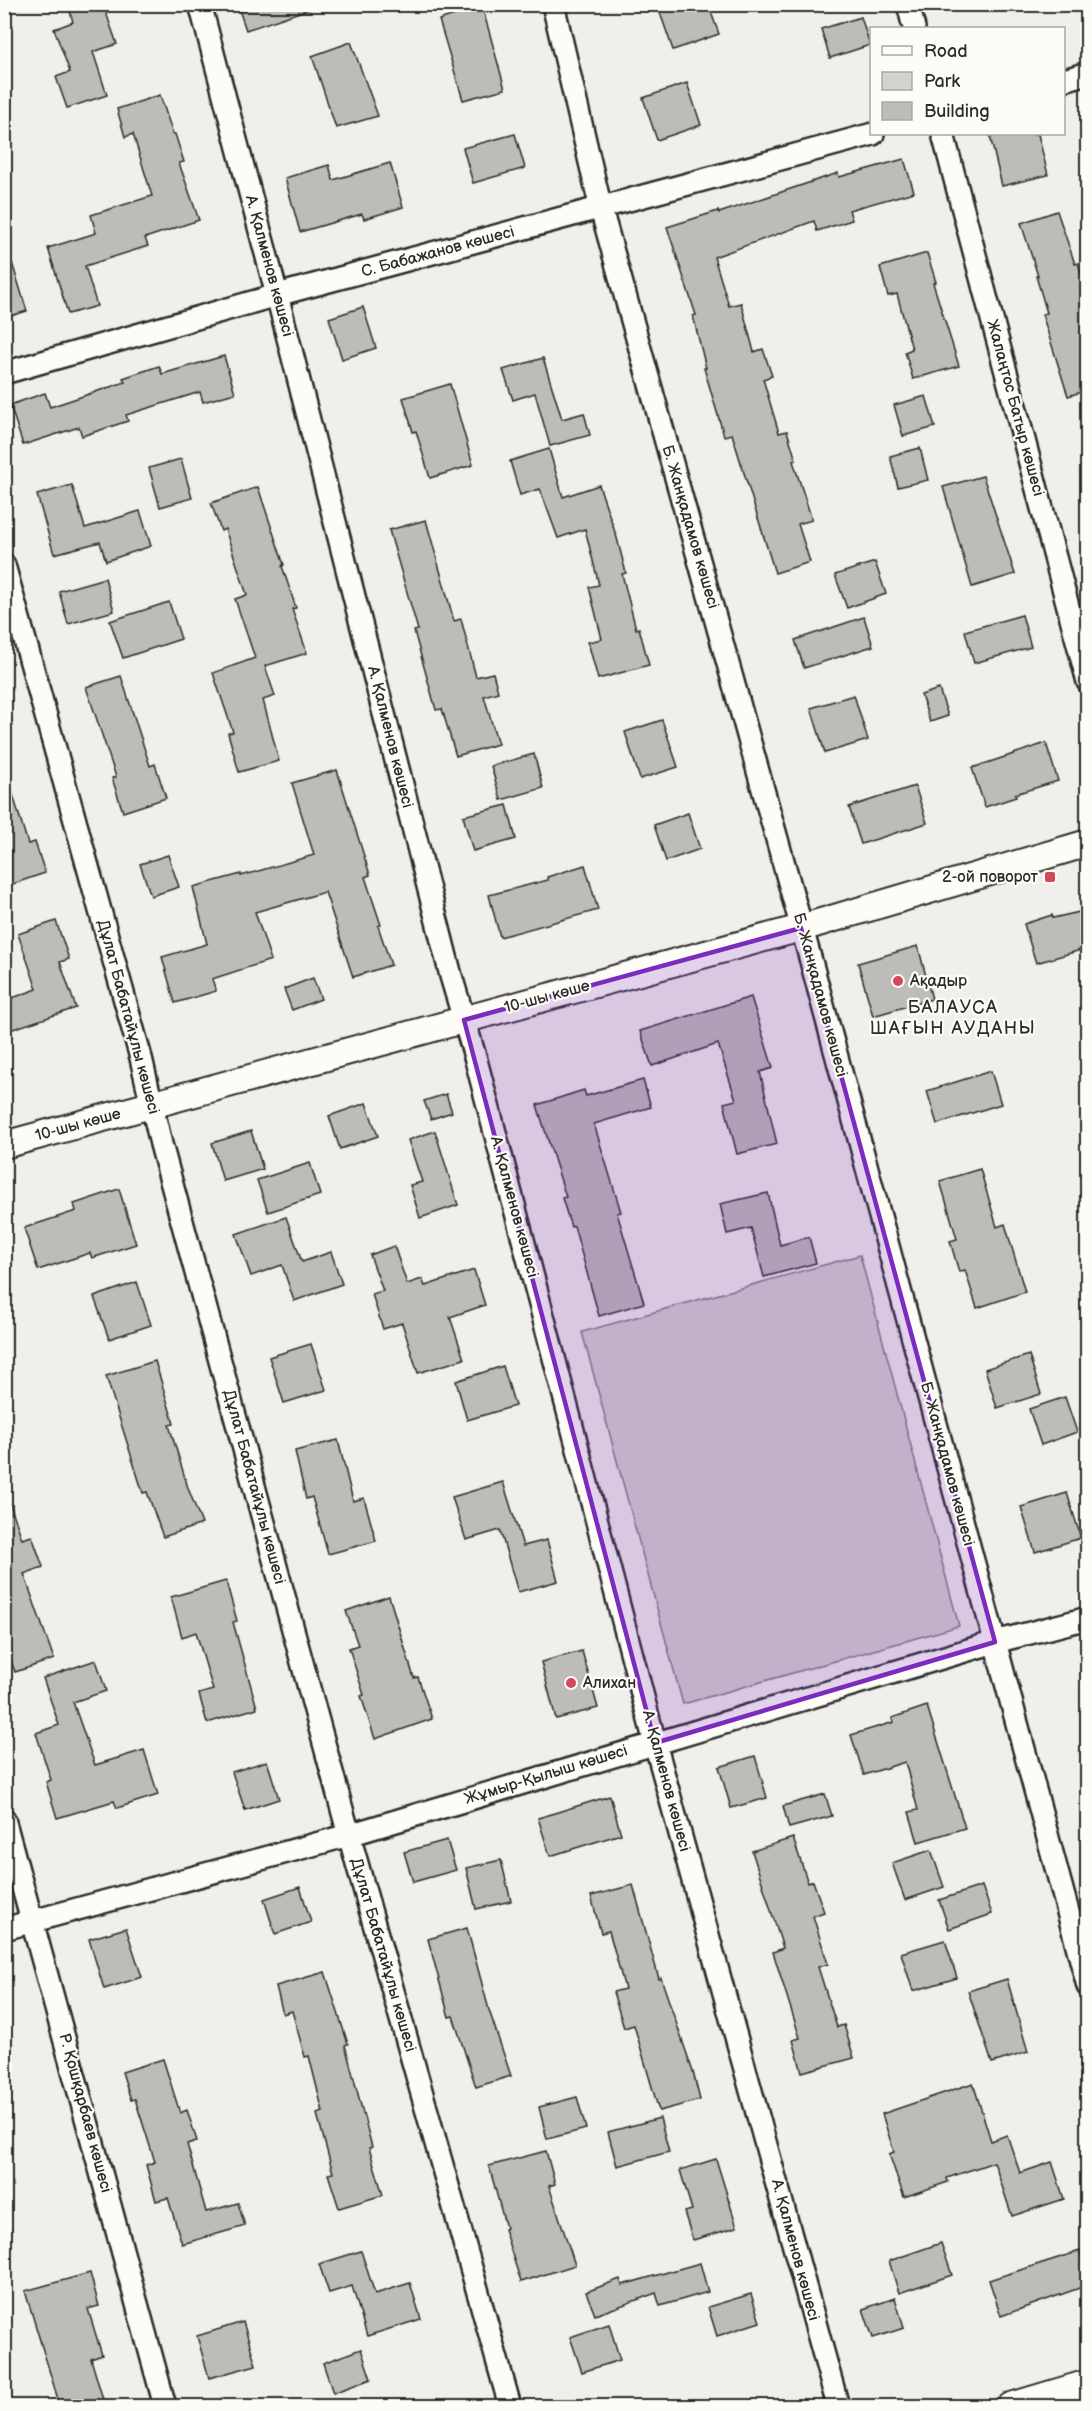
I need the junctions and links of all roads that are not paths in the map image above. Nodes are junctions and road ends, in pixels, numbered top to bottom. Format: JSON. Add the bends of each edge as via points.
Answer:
{"nodes":[{"id":1,"x":200,"y":4,"type":"edge"},
{"id":2,"x":554,"y":4,"type":"edge"},
{"id":3,"x":908,"y":4,"type":"edge"},
{"id":4,"x":914,"y":27,"type":"edge"},
{"id":5,"x":1088,"y":73,"type":"edge"},
{"id":6,"x":1065,"y":80,"type":"edge"},
{"id":7,"x":870,"y":135,"type":"edge"},
{"id":8,"x":943,"y":135,"type":"edge"},
{"id":9,"x":601,"y":209,"type":"junction"},
{"id":10,"x":278,"y":295,"type":"junction"},
{"id":11,"x":4,"y":373,"type":"edge"},
{"id":12,"x":4,"y":565,"type":"edge"},
{"id":13,"x":1088,"y":681,"type":"edge"},
{"id":14,"x":1088,"y":843,"type":"edge"},
{"id":15,"x":801,"y":928,"type":"junction"},
{"id":16,"x":464,"y":1020,"type":"junction"},
{"id":17,"x":152,"y":1105,"type":"junction"},
{"id":18,"x":4,"y":1145,"type":"edge"},
{"id":19,"x":1088,"y":1618,"type":"edge"},
{"id":20,"x":995,"y":1642,"type":"junction"},
{"id":21,"x":655,"y":1743,"type":"junction"},
{"id":22,"x":4,"y":1820,"type":"edge"},
{"id":23,"x":349,"y":1835,"type":"junction"},
{"id":24,"x":33,"y":1922,"type":"junction"},
{"id":25,"x":4,"y":1929,"type":"edge"},
{"id":26,"x":1088,"y":1986,"type":"edge"},
{"id":27,"x":1088,"y":2384,"type":"edge"},
{"id":28,"x":165,"y":2406,"type":"edge"},
{"id":29,"x":510,"y":2406,"type":"edge"},
{"id":30,"x":838,"y":2406,"type":"edge"},
{"id":31,"x":1011,"y":2406,"type":"edge"}],
"edges":[{"from":1,"to":10,"type":"street","name":"А. Қалменов көшесі"},
{"from":2,"to":9,"type":"street","name":"Б. Жанқадамов көшесі"},
{"from":3,"to":4,"type":"street"},
{"from":5,"to":6,"type":"street"},
{"from":7,"to":9,"type":"street","name":"С. Бабажанов көшесі"},
{"from":8,"to":13,"type":"street","name":"Жалаңтос Батыр көшесі"},
{"from":9,"to":10,"type":"street","name":"С. Бабажанов көшесі"},
{"from":9,"to":15,"type":"street","name":"Б. Жанқадамов көшесі"},
{"from":10,"to":11,"type":"street","name":"С. Бабажанов көшесі"},
{"from":10,"to":16,"type":"street","name":"А. Қалменов көшесі"},
{"from":12,"to":17,"type":"street","name":"Дұлат Бабатайұлы көшесі"},
{"from":14,"to":15,"type":"street","name":"10-шы көше"},
{"from":15,"to":16,"type":"street","name":"10-шы көше"},
{"from":15,"to":20,"type":"street","name":"Б. Жанқадамов көшесі"},
{"from":16,"to":17,"type":"street","name":"10-шы көше"},
{"from":16,"to":21,"type":"street","name":"А. Қалменов көшесі"},
{"from":17,"to":18,"type":"street","name":"10-шы көше"},
{"from":17,"to":23,"type":"street","name":"Дұлат Бабатайұлы көшесі"},
{"from":19,"to":20,"type":"street","name":"Жұмыр-Қылыш көшесі"},
{"from":20,"to":21,"type":"street","name":"Жұмыр-Қылыш көшесі"},
{"from":20,"to":26,"type":"street","name":"Б. Жанқадамов көшесі"},
{"from":21,"to":23,"type":"street","name":"Жұмыр-Қылыш көшесі"},
{"from":21,"to":30,"type":"street","name":"А. Қалменов көшесі"},
{"from":22,"to":24,"type":"street","name":"Р. Қошқарбаев көшесі"},
{"from":23,"to":24,"type":"street","name":"Жұмыр-Қылыш көшесі"},
{"from":23,"to":29,"type":"street","name":"Дұлат Бабатайұлы көшесі"},
{"from":24,"to":25,"type":"street","name":"Жұмыр-Қылыш көшесі"},
{"from":24,"to":28,"type":"street","name":"Р. Қошқарбаев көшесі"},
{"from":27,"to":31,"type":"street"}]}
